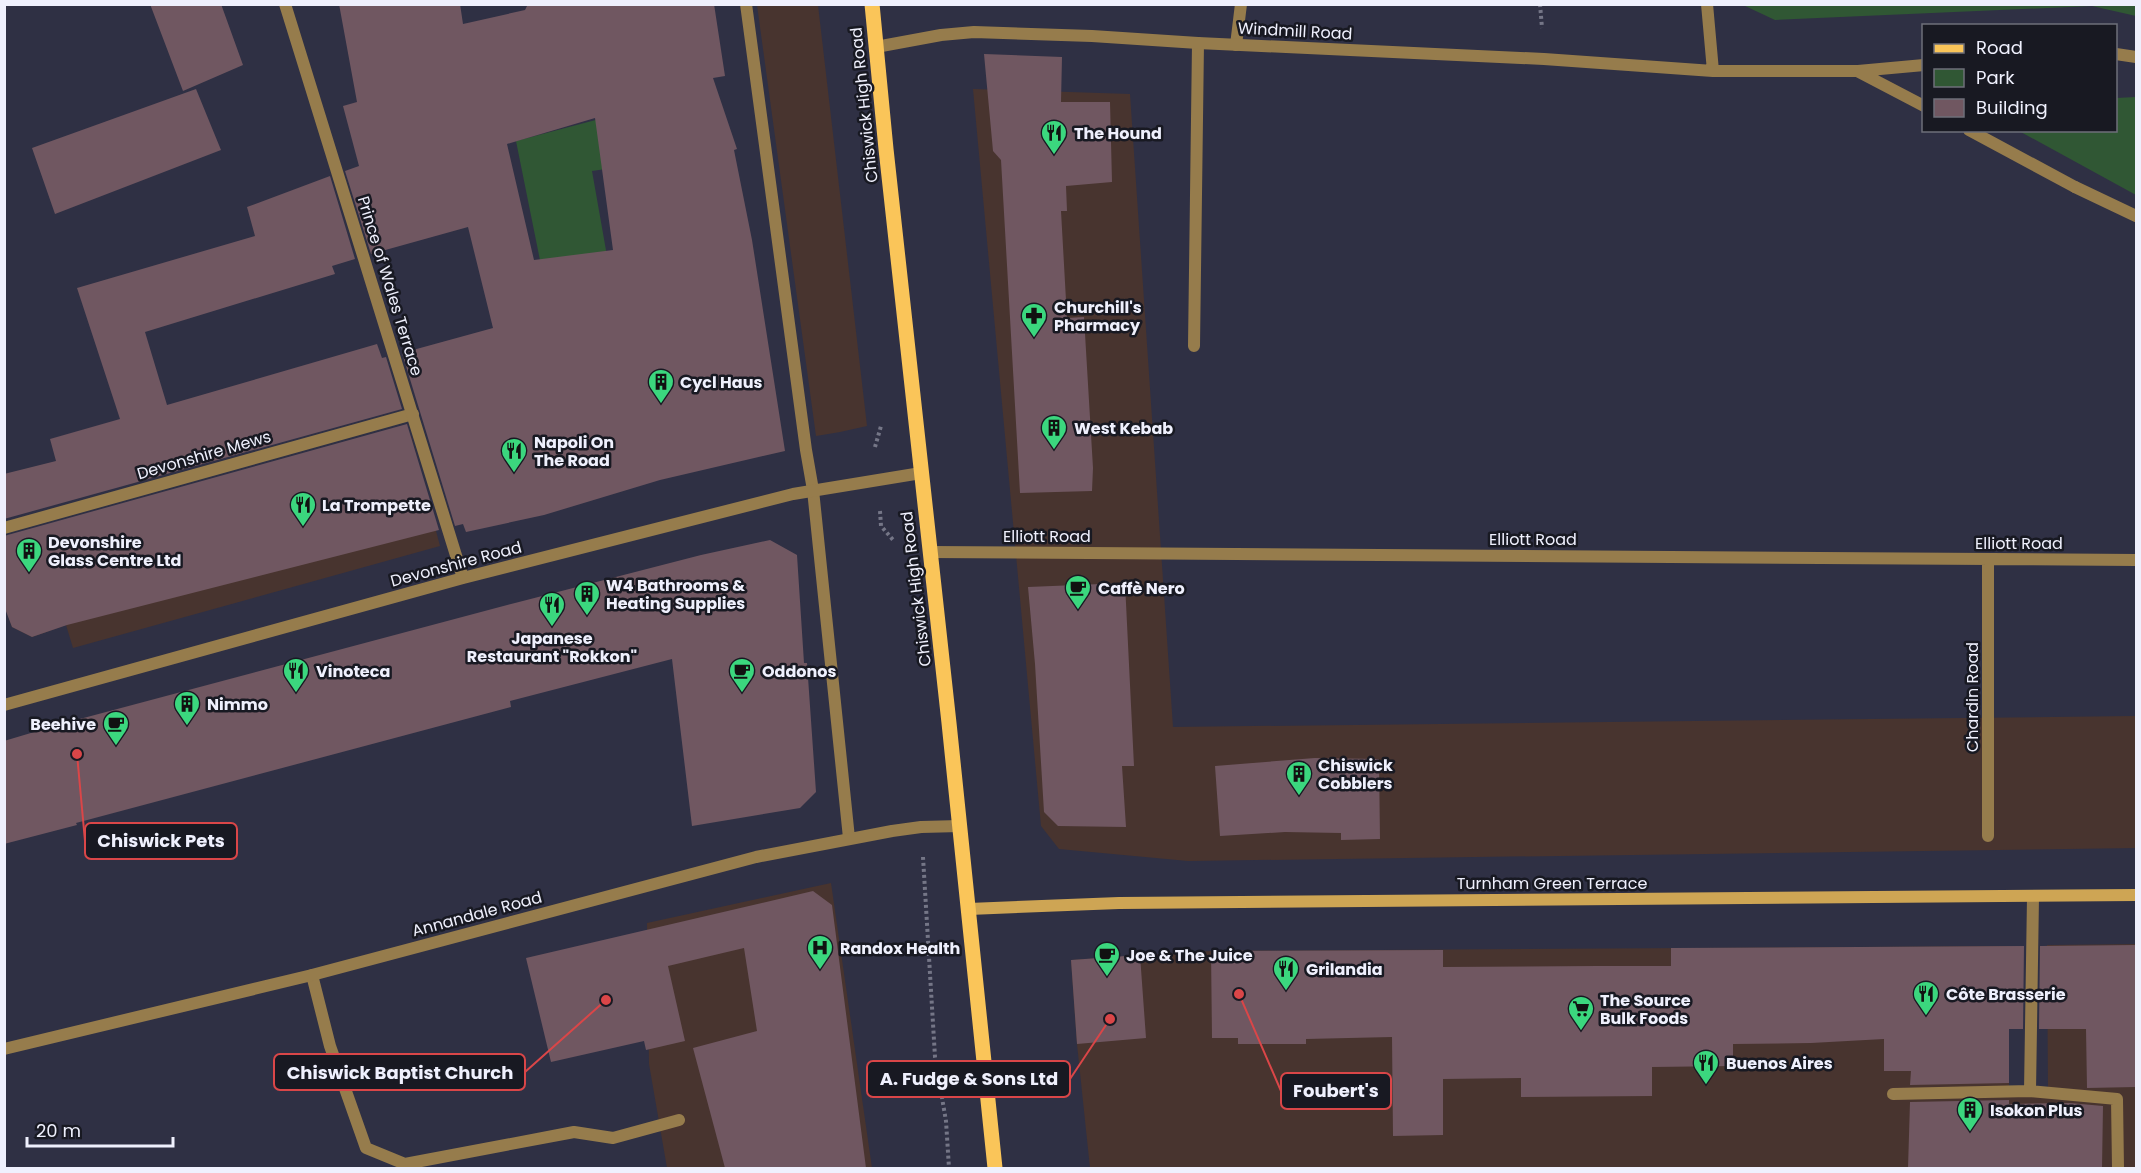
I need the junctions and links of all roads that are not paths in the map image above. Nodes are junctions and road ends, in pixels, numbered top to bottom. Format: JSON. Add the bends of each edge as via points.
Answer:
{"nodes":[{"id":1,"x":285,"y":4,"type":"edge"},
{"id":2,"x":746,"y":4,"type":"edge"},
{"id":3,"x":872,"y":4,"type":"edge"},
{"id":4,"x":1241,"y":4,"type":"edge"},
{"id":5,"x":1707,"y":4,"type":"edge"},
{"id":6,"x":1198,"y":43,"type":"junction"},
{"id":7,"x":1236,"y":45,"type":"junction"},
{"id":8,"x":876,"y":46,"type":"junction"},
{"id":9,"x":2117,"y":54,"type":"edge"},
{"id":10,"x":2136,"y":57,"type":"edge"},
{"id":11,"x":1922,"y":65,"type":"edge"},
{"id":12,"x":1713,"y":71,"type":"junction"},
{"id":13,"x":1858,"y":71,"type":"junction"},
{"id":14,"x":1922,"y":105,"type":"edge"},
{"id":15,"x":1973,"y":132,"type":"edge"},
{"id":16,"x":2136,"y":216,"type":"edge"},
{"id":17,"x":1194,"y":346,"type":"dead end"},
{"id":18,"x":412,"y":414,"type":"junction"},
{"id":19,"x":921,"y":473,"type":"junction"},
{"id":20,"x":813,"y":490,"type":"junction"},
{"id":21,"x":4,"y":528,"type":"edge"},
{"id":22,"x":929,"y":552,"type":"junction"},
{"id":23,"x":1988,"y":559,"type":"junction"},
{"id":24,"x":2136,"y":560,"type":"edge"},
{"id":25,"x":463,"y":578,"type":"junction"},
{"id":26,"x":4,"y":705,"type":"edge"},
{"id":27,"x":960,"y":826,"type":"junction"},
{"id":28,"x":1988,"y":836,"type":"dead end"},
{"id":29,"x":849,"y":838,"type":"junction"},
{"id":30,"x":2136,"y":895,"type":"edge"},
{"id":31,"x":2033,"y":897,"type":"junction"},
{"id":32,"x":969,"y":909,"type":"junction"},
{"id":33,"x":312,"y":975,"type":"junction"},
{"id":34,"x":4,"y":1049,"type":"edge"},
{"id":35,"x":2030,"y":1090,"type":"junction"},
{"id":36,"x":1893,"y":1094,"type":"dead end"},
{"id":37,"x":679,"y":1120,"type":"dead end"},
{"id":38,"x":995,"y":1168,"type":"edge"},
{"id":39,"x":2118,"y":1168,"type":"edge"}],
"edges":[{"from":1,"to":18,"type":"street","name":"Prince of Wales Terrace"},
{"from":2,"to":20,"type":"street"},
{"from":3,"to":8,"type":"main road","name":"Chiswick High Road"},
{"from":4,"to":7,"type":"street"},
{"from":5,"to":12,"type":"street"},
{"from":6,"to":7,"type":"street","name":"Windmill Road"},
{"from":6,"to":8,"type":"street","name":"Windmill Road","via":[[974,32]]},
{"from":6,"to":17,"type":"street"},
{"from":7,"to":12,"type":"street","name":"Windmill Road","via":[[1544,58]]},
{"from":8,"to":19,"type":"main road","name":"Chiswick High Road"},
{"from":9,"to":10,"type":"street"},
{"from":11,"to":13,"type":"street","name":"Windmill Road"},
{"from":12,"to":13,"type":"street","name":"Windmill Road"},
{"from":13,"to":14,"type":"street"},
{"from":15,"to":16,"type":"street"},
{"from":18,"to":21,"type":"street","name":"Devonshire Mews"},
{"from":18,"to":25,"type":"street","name":"Prince of Wales Terrace"},
{"from":19,"to":20,"type":"street","name":"Devonshire Road"},
{"from":19,"to":22,"type":"main road","name":"Chiswick High Road"},
{"from":20,"to":25,"type":"street","name":"Devonshire Road"},
{"from":20,"to":29,"type":"street"},
{"from":22,"to":23,"type":"street","name":"Elliott Road"},
{"from":22,"to":27,"type":"main road","name":"Chiswick High Road"},
{"from":23,"to":24,"type":"street","name":"Elliott Road"},
{"from":23,"to":28,"type":"street","name":"Chardin Road"},
{"from":25,"to":26,"type":"street","name":"Devonshire Road"},
{"from":27,"to":29,"type":"street","name":"Annandale Road","via":[[921,827]]},
{"from":27,"to":32,"type":"main road","name":"Chiswick High Road"},
{"from":29,"to":33,"type":"street","name":"Annandale Road","via":[[756,857]]},
{"from":30,"to":31,"type":"main road","name":"Turnham Green Terrace"},
{"from":31,"to":32,"type":"main road","name":"Turnham Green Terrace","via":[[1131,903]]},
{"from":31,"to":35,"type":"street"},
{"from":32,"to":38,"type":"main road","name":"Chiswick High Road"},
{"from":33,"to":34,"type":"street","name":"Annandale Road"},
{"from":33,"to":37,"type":"street","via":[[330,1046],[366,1148],[405,1164],[574,1132],[613,1138]]},
{"from":35,"to":36,"type":"street"},
{"from":35,"to":39,"type":"street","via":[[2117,1099]]}]}
